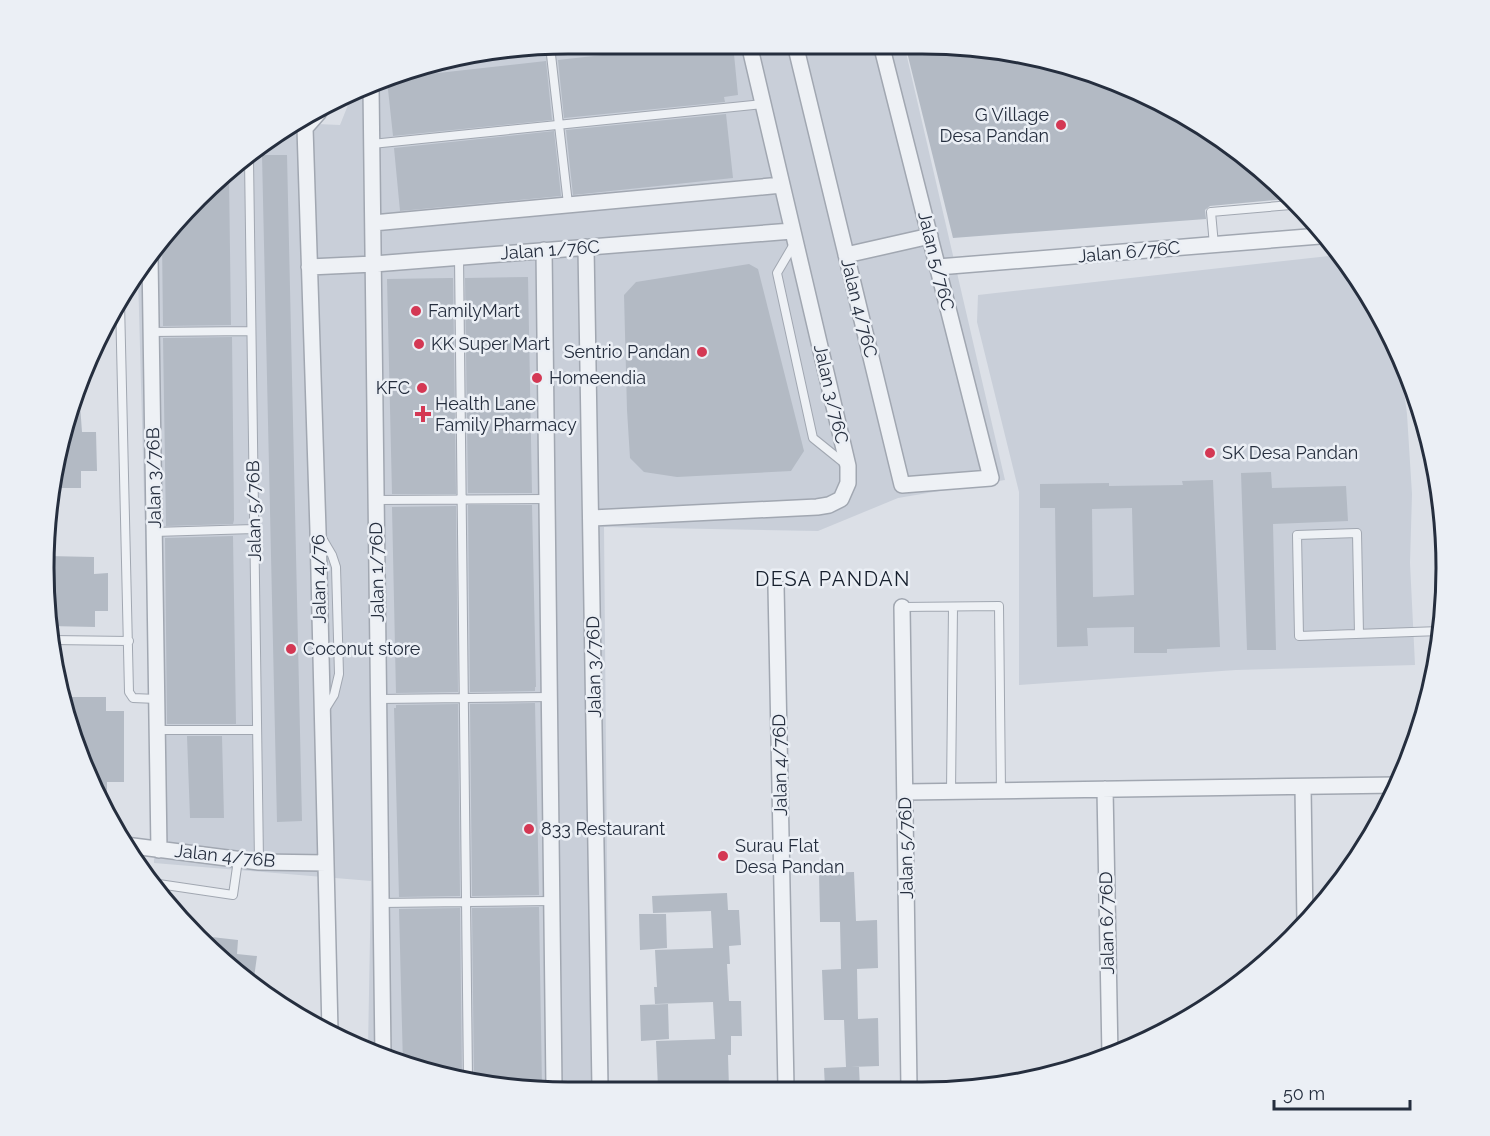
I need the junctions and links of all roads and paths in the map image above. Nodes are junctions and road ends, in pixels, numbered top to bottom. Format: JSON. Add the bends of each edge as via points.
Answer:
{"nodes":[{"id":1,"x":751,"y":54,"type":"edge"},
{"id":2,"x":797,"y":54,"type":"edge"},
{"id":3,"x":884,"y":54,"type":"edge"},
{"id":4,"x":551,"y":55,"type":"edge"},
{"id":5,"x":371,"y":93,"type":"edge"},
{"id":6,"x":763,"y":104,"type":"junction"},
{"id":7,"x":559,"y":125,"type":"junction"},
{"id":8,"x":303,"y":128,"type":"edge"},
{"id":9,"x":372,"y":144,"type":"junction"},
{"id":10,"x":249,"y":165,"type":"edge"},
{"id":11,"x":782,"y":185,"type":"junction"},
{"id":12,"x":568,"y":204,"type":"junction"},
{"id":13,"x":1285,"y":205,"type":"edge"},
{"id":14,"x":373,"y":222,"type":"junction"},
{"id":15,"x":930,"y":236,"type":"junction"},
{"id":16,"x":1314,"y":236,"type":"edge"},
{"id":17,"x":793,"y":237,"type":"junction"},
{"id":18,"x":1214,"y":244,"type":"junction"},
{"id":19,"x":586,"y":247,"type":"junction"},
{"id":20,"x":544,"y":250,"type":"junction"},
{"id":21,"x":846,"y":255,"type":"junction"},
{"id":22,"x":459,"y":256,"type":"junction"},
{"id":23,"x":374,"y":264,"type":"junction"},
{"id":24,"x":309,"y":267,"type":"junction"},
{"id":25,"x":938,"y":267,"type":"junction"},
{"id":26,"x":150,"y":269,"type":"edge"},
{"id":27,"x":120,"y":316,"type":"edge"},
{"id":28,"x":251,"y":331,"type":"junction"},
{"id":29,"x":151,"y":332,"type":"junction"},
{"id":30,"x":848,"y":466,"type":"junction"},
{"id":31,"x":991,"y":478,"type":"joint"},
{"id":32,"x":547,"y":499,"type":"junction"},
{"id":33,"x":462,"y":500,"type":"junction"},
{"id":34,"x":376,"y":501,"type":"junction"},
{"id":35,"x":592,"y":518,"type":"junction"},
{"id":36,"x":254,"y":529,"type":"junction"},
{"id":37,"x":154,"y":532,"type":"junction"},
{"id":38,"x":776,"y":586,"type":"dead end"},
{"id":39,"x":902,"y":607,"type":"joint"},
{"id":40,"x":953,"y":607,"type":"junction"},
{"id":41,"x":1432,"y":631,"type":"edge"},
{"id":42,"x":1359,"y":634,"type":"junction"},
{"id":43,"x":59,"y":640,"type":"edge"},
{"id":44,"x":129,"y":641,"type":"junction"},
{"id":45,"x":549,"y":697,"type":"junction"},
{"id":46,"x":464,"y":698,"type":"junction"},
{"id":47,"x":157,"y":699,"type":"junction"},
{"id":48,"x":379,"y":699,"type":"junction"},
{"id":49,"x":256,"y":729,"type":"junction"},
{"id":50,"x":157,"y":730,"type":"junction"},
{"id":51,"x":1388,"y":785,"type":"edge"},
{"id":52,"x":1303,"y":787,"type":"junction"},
{"id":53,"x":1105,"y":789,"type":"junction"},
{"id":54,"x":1001,"y":791,"type":"junction"},
{"id":55,"x":905,"y":792,"type":"junction"},
{"id":56,"x":951,"y":792,"type":"junction"},
{"id":57,"x":136,"y":847,"type":"edge"},
{"id":58,"x":159,"y":850,"type":"junction"},
{"id":59,"x":238,"y":860,"type":"junction"},
{"id":60,"x":259,"y":862,"type":"junction"},
{"id":61,"x":326,"y":863,"type":"junction"},
{"id":62,"x":163,"y":885,"type":"edge"},
{"id":63,"x":551,"y":901,"type":"junction"},
{"id":64,"x":466,"y":902,"type":"junction"},
{"id":65,"x":381,"y":903,"type":"junction"},
{"id":66,"x":1305,"y":910,"type":"edge"},
{"id":67,"x":330,"y":1023,"type":"edge"},
{"id":68,"x":1110,"y":1046,"type":"edge"},
{"id":69,"x":383,"y":1047,"type":"edge"},
{"id":70,"x":468,"y":1072,"type":"edge"},
{"id":71,"x":554,"y":1082,"type":"edge"},
{"id":72,"x":600,"y":1082,"type":"edge"},
{"id":73,"x":786,"y":1082,"type":"edge"},
{"id":74,"x":909,"y":1082,"type":"edge"}],
"edges":[{"from":1,"to":6,"type":"street","name":"Jalan 3/76C"},
{"from":2,"to":21,"type":"street","name":"Jalan 4/76C"},
{"from":3,"to":15,"type":"street","name":"Jalan 5/76C"},
{"from":4,"to":7,"type":"lane"},
{"from":5,"to":9,"type":"street","name":"Jalan 1/76D"},
{"from":6,"to":7,"type":"lane"},
{"from":6,"to":11,"type":"street","name":"Jalan 3/76C"},
{"from":7,"to":9,"type":"lane"},
{"from":7,"to":12,"type":"lane"},
{"from":8,"to":24,"type":"street","name":"Jalan 4/76"},
{"from":9,"to":14,"type":"street","name":"Jalan 1/76D"},
{"from":10,"to":28,"type":"lane","name":"Jalan 5/76B"},
{"from":11,"to":12,"type":"street"},
{"from":11,"to":17,"type":"street","name":"Jalan 3/76C"},
{"from":12,"to":14,"type":"street"},
{"from":13,"to":18,"type":"lane","via":[[1211,212]]},
{"from":14,"to":23,"type":"street","name":"Jalan 1/76D"},
{"from":15,"to":21,"type":"street"},
{"from":15,"to":25,"type":"street","name":"Jalan 5/76C"},
{"from":16,"to":18,"type":"street","name":"Jalan 6/76C"},
{"from":17,"to":19,"type":"street","name":"Jalan 1/76C"},
{"from":17,"to":30,"type":"street","name":"Jalan 3/76C"},
{"from":17,"to":30,"type":"lane","via":[[777,273],[813,438]]},
{"from":18,"to":25,"type":"street","name":"Jalan 6/76C"},
{"from":19,"to":20,"type":"street","name":"Jalan 1/76C"},
{"from":19,"to":35,"type":"street","name":"Jalan 3/76D"},
{"from":20,"to":22,"type":"street","name":"Jalan 1/76C"},
{"from":20,"to":32,"type":"street"},
{"from":21,"to":31,"type":"street","name":"Jalan 4/76C","via":[[902,485]]},
{"from":22,"to":23,"type":"street","name":"Jalan 1/76C"},
{"from":22,"to":33,"type":"lane"},
{"from":23,"to":24,"type":"street","name":"Jalan 1/76C"},
{"from":23,"to":34,"type":"street","name":"Jalan 1/76D"},
{"from":24,"to":61,"type":"street","name":"Jalan 4/76"},
{"from":25,"to":31,"type":"street","name":"Jalan 5/76C"},
{"from":26,"to":29,"type":"street","name":"Jalan 3/76B"},
{"from":27,"to":44,"type":"lane","name":"Jalan 3/76B"},
{"from":28,"to":29,"type":"lane"},
{"from":28,"to":36,"type":"lane","name":"Jalan 5/76B"},
{"from":29,"to":37,"type":"street","name":"Jalan 3/76B"},
{"from":30,"to":35,"type":"street","name":"Jalan 3/76C","via":[[848,483],[841,499],[829,505]]},
{"from":32,"to":33,"type":"lane"},
{"from":32,"to":45,"type":"street"},
{"from":33,"to":34,"type":"lane"},
{"from":33,"to":46,"type":"lane"},
{"from":34,"to":48,"type":"street","name":"Jalan 1/76D"},
{"from":35,"to":72,"type":"street","name":"Jalan 3/76D"},
{"from":36,"to":37,"type":"lane"},
{"from":36,"to":49,"type":"lane","name":"Jalan 5/76B"},
{"from":37,"to":47,"type":"street","name":"Jalan 3/76B"},
{"from":38,"to":73,"type":"street","name":"Jalan 4/76D"},
{"from":39,"to":40,"type":"lane"},
{"from":39,"to":55,"type":"street","name":"Jalan 5/76D"},
{"from":40,"to":54,"type":"lane","via":[[999,606]]},
{"from":40,"to":56,"type":"lane"},
{"from":41,"to":42,"type":"lane"},
{"from":42,"to":42,"type":"lane","via":[[1357,533],[1297,535],[1299,636]]},
{"from":43,"to":44,"type":"lane"},
{"from":44,"to":47,"type":"lane","name":"Jalan 3/76B","via":[[130,696]]},
{"from":45,"to":46,"type":"lane"},
{"from":45,"to":63,"type":"street"},
{"from":46,"to":48,"type":"lane"},
{"from":46,"to":64,"type":"lane"},
{"from":47,"to":50,"type":"street","name":"Jalan 3/76B"},
{"from":48,"to":65,"type":"street","name":"Jalan 1/76D"},
{"from":49,"to":50,"type":"lane"},
{"from":49,"to":60,"type":"lane","name":"Jalan 5/76B"},
{"from":50,"to":58,"type":"street","name":"Jalan 3/76B"},
{"from":51,"to":52,"type":"street"},
{"from":52,"to":53,"type":"street"},
{"from":52,"to":66,"type":"street"},
{"from":53,"to":54,"type":"street"},
{"from":53,"to":68,"type":"street","name":"Jalan 6/76D"},
{"from":54,"to":56,"type":"street"},
{"from":55,"to":56,"type":"street"},
{"from":55,"to":74,"type":"street","name":"Jalan 5/76D"},
{"from":57,"to":58,"type":"street","name":"Jalan 4/76B"},
{"from":58,"to":59,"type":"street","name":"Jalan 4/76B"},
{"from":59,"to":60,"type":"street","name":"Jalan 4/76B"},
{"from":59,"to":62,"type":"lane","via":[[233,895]]},
{"from":60,"to":61,"type":"street","name":"Jalan 4/76B"},
{"from":61,"to":67,"type":"street","name":"Jalan 4/76"},
{"from":63,"to":64,"type":"lane"},
{"from":63,"to":71,"type":"street"},
{"from":64,"to":65,"type":"lane"},
{"from":64,"to":70,"type":"lane"},
{"from":65,"to":69,"type":"street","name":"Jalan 1/76D"}]}
